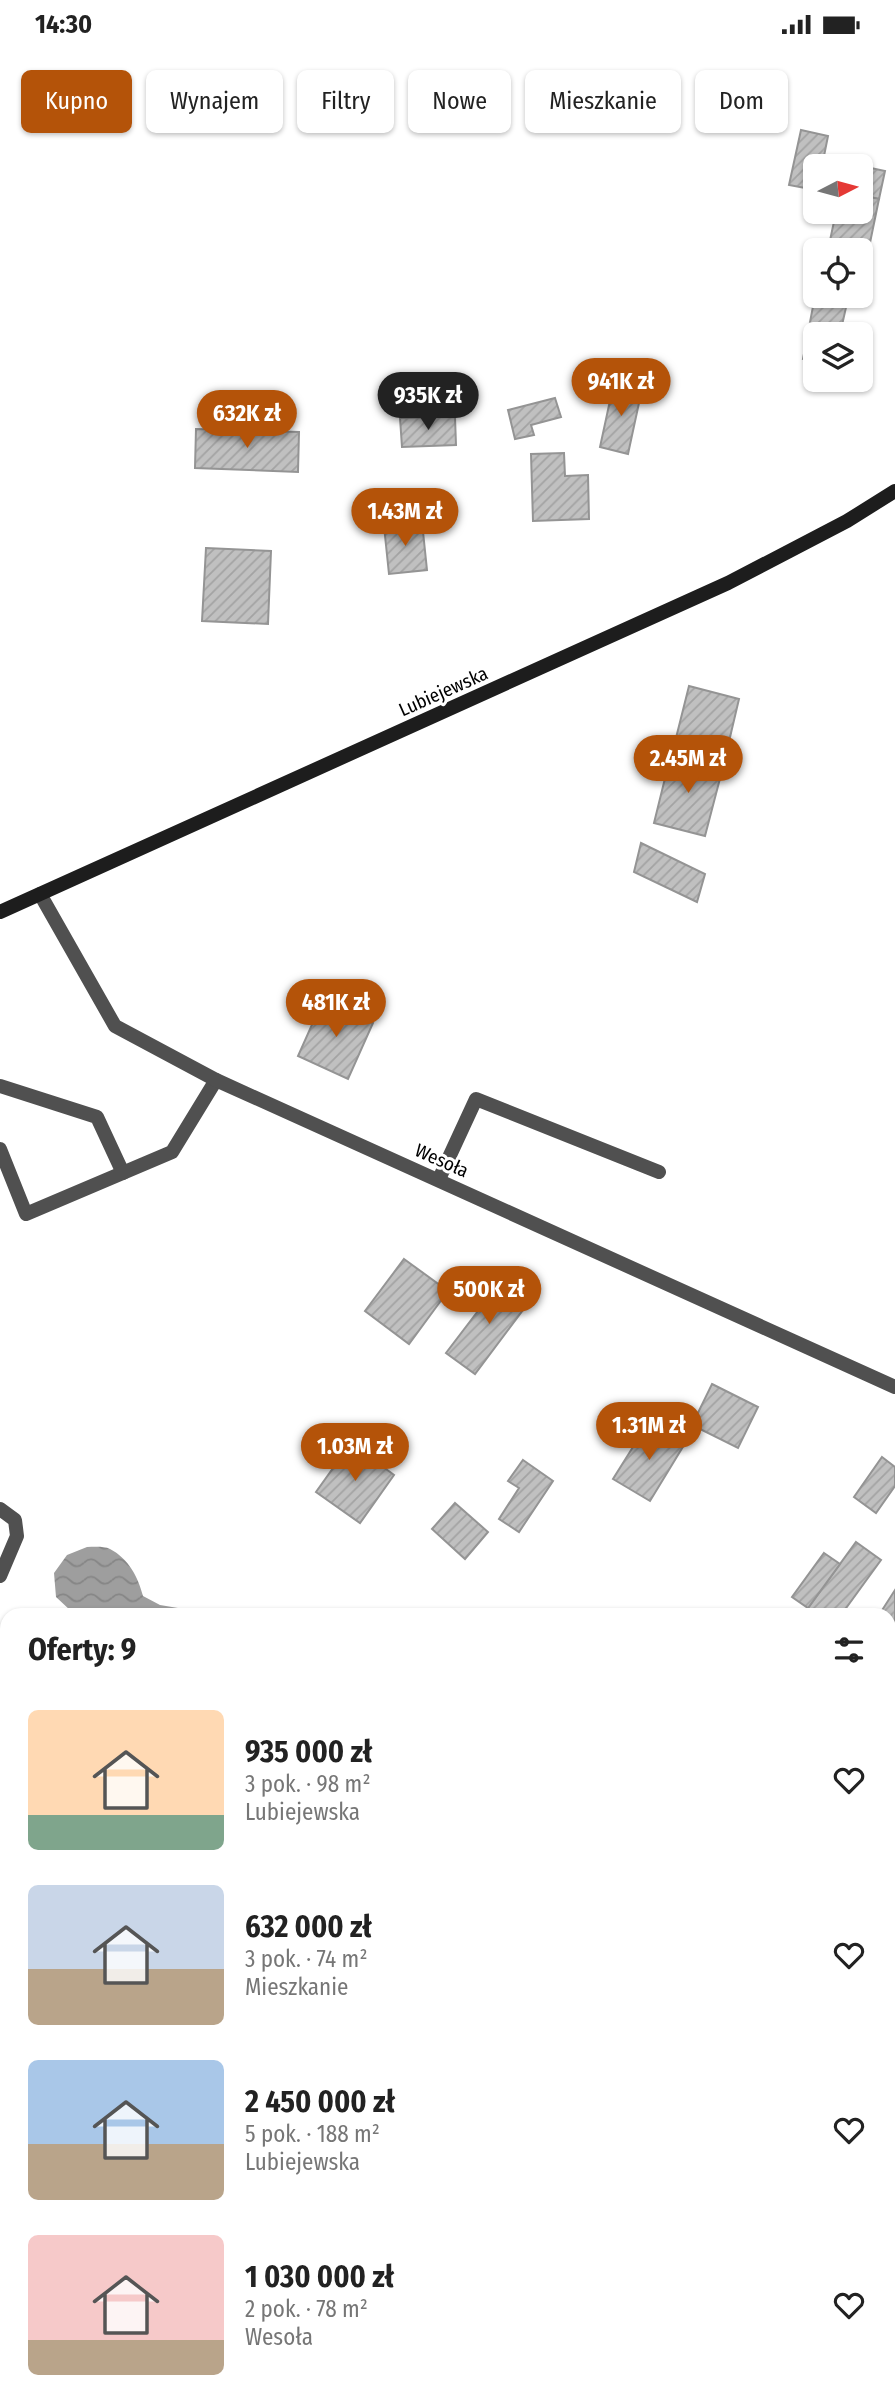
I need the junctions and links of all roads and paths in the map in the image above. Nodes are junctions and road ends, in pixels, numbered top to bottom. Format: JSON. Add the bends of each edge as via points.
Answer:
{"nodes":[{"id":1,"x":895,"y":491,"type":"edge"},
{"id":2,"x":40,"y":894,"type":"junction"},
{"id":3,"x":0,"y":912,"type":"edge"},
{"id":4,"x":216,"y":1080,"type":"junction"},
{"id":5,"x":0,"y":1086,"type":"edge"},
{"id":6,"x":0,"y":1149,"type":"edge"},
{"id":7,"x":659,"y":1172,"type":"dead end"},
{"id":8,"x":123,"y":1173,"type":"junction"},
{"id":9,"x":439,"y":1179,"type":"junction"},
{"id":10,"x":895,"y":1387,"type":"edge"},
{"id":11,"x":0,"y":1509,"type":"edge"},
{"id":12,"x":0,"y":1576,"type":"edge"}],
"edges":[{"from":1,"to":2,"type":"main road","name":"Lubiejewska","via":[[729,583]]},
{"from":2,"to":3,"type":"main road","name":"Lubiejewska"},
{"from":2,"to":4,"type":"street","name":"Wesoła","via":[[115,1026]]},
{"from":4,"to":8,"type":"street","via":[[172,1152]]},
{"from":4,"to":9,"type":"street","name":"Wesoła"},
{"from":5,"to":8,"type":"street","via":[[97,1117]]},
{"from":6,"to":8,"type":"street","via":[[26,1214]]},
{"from":7,"to":9,"type":"street","via":[[476,1099]]},
{"from":9,"to":10,"type":"street","name":"Wesoła"},
{"from":11,"to":12,"type":"street","via":[[15,1520],[17,1536]]}]}
